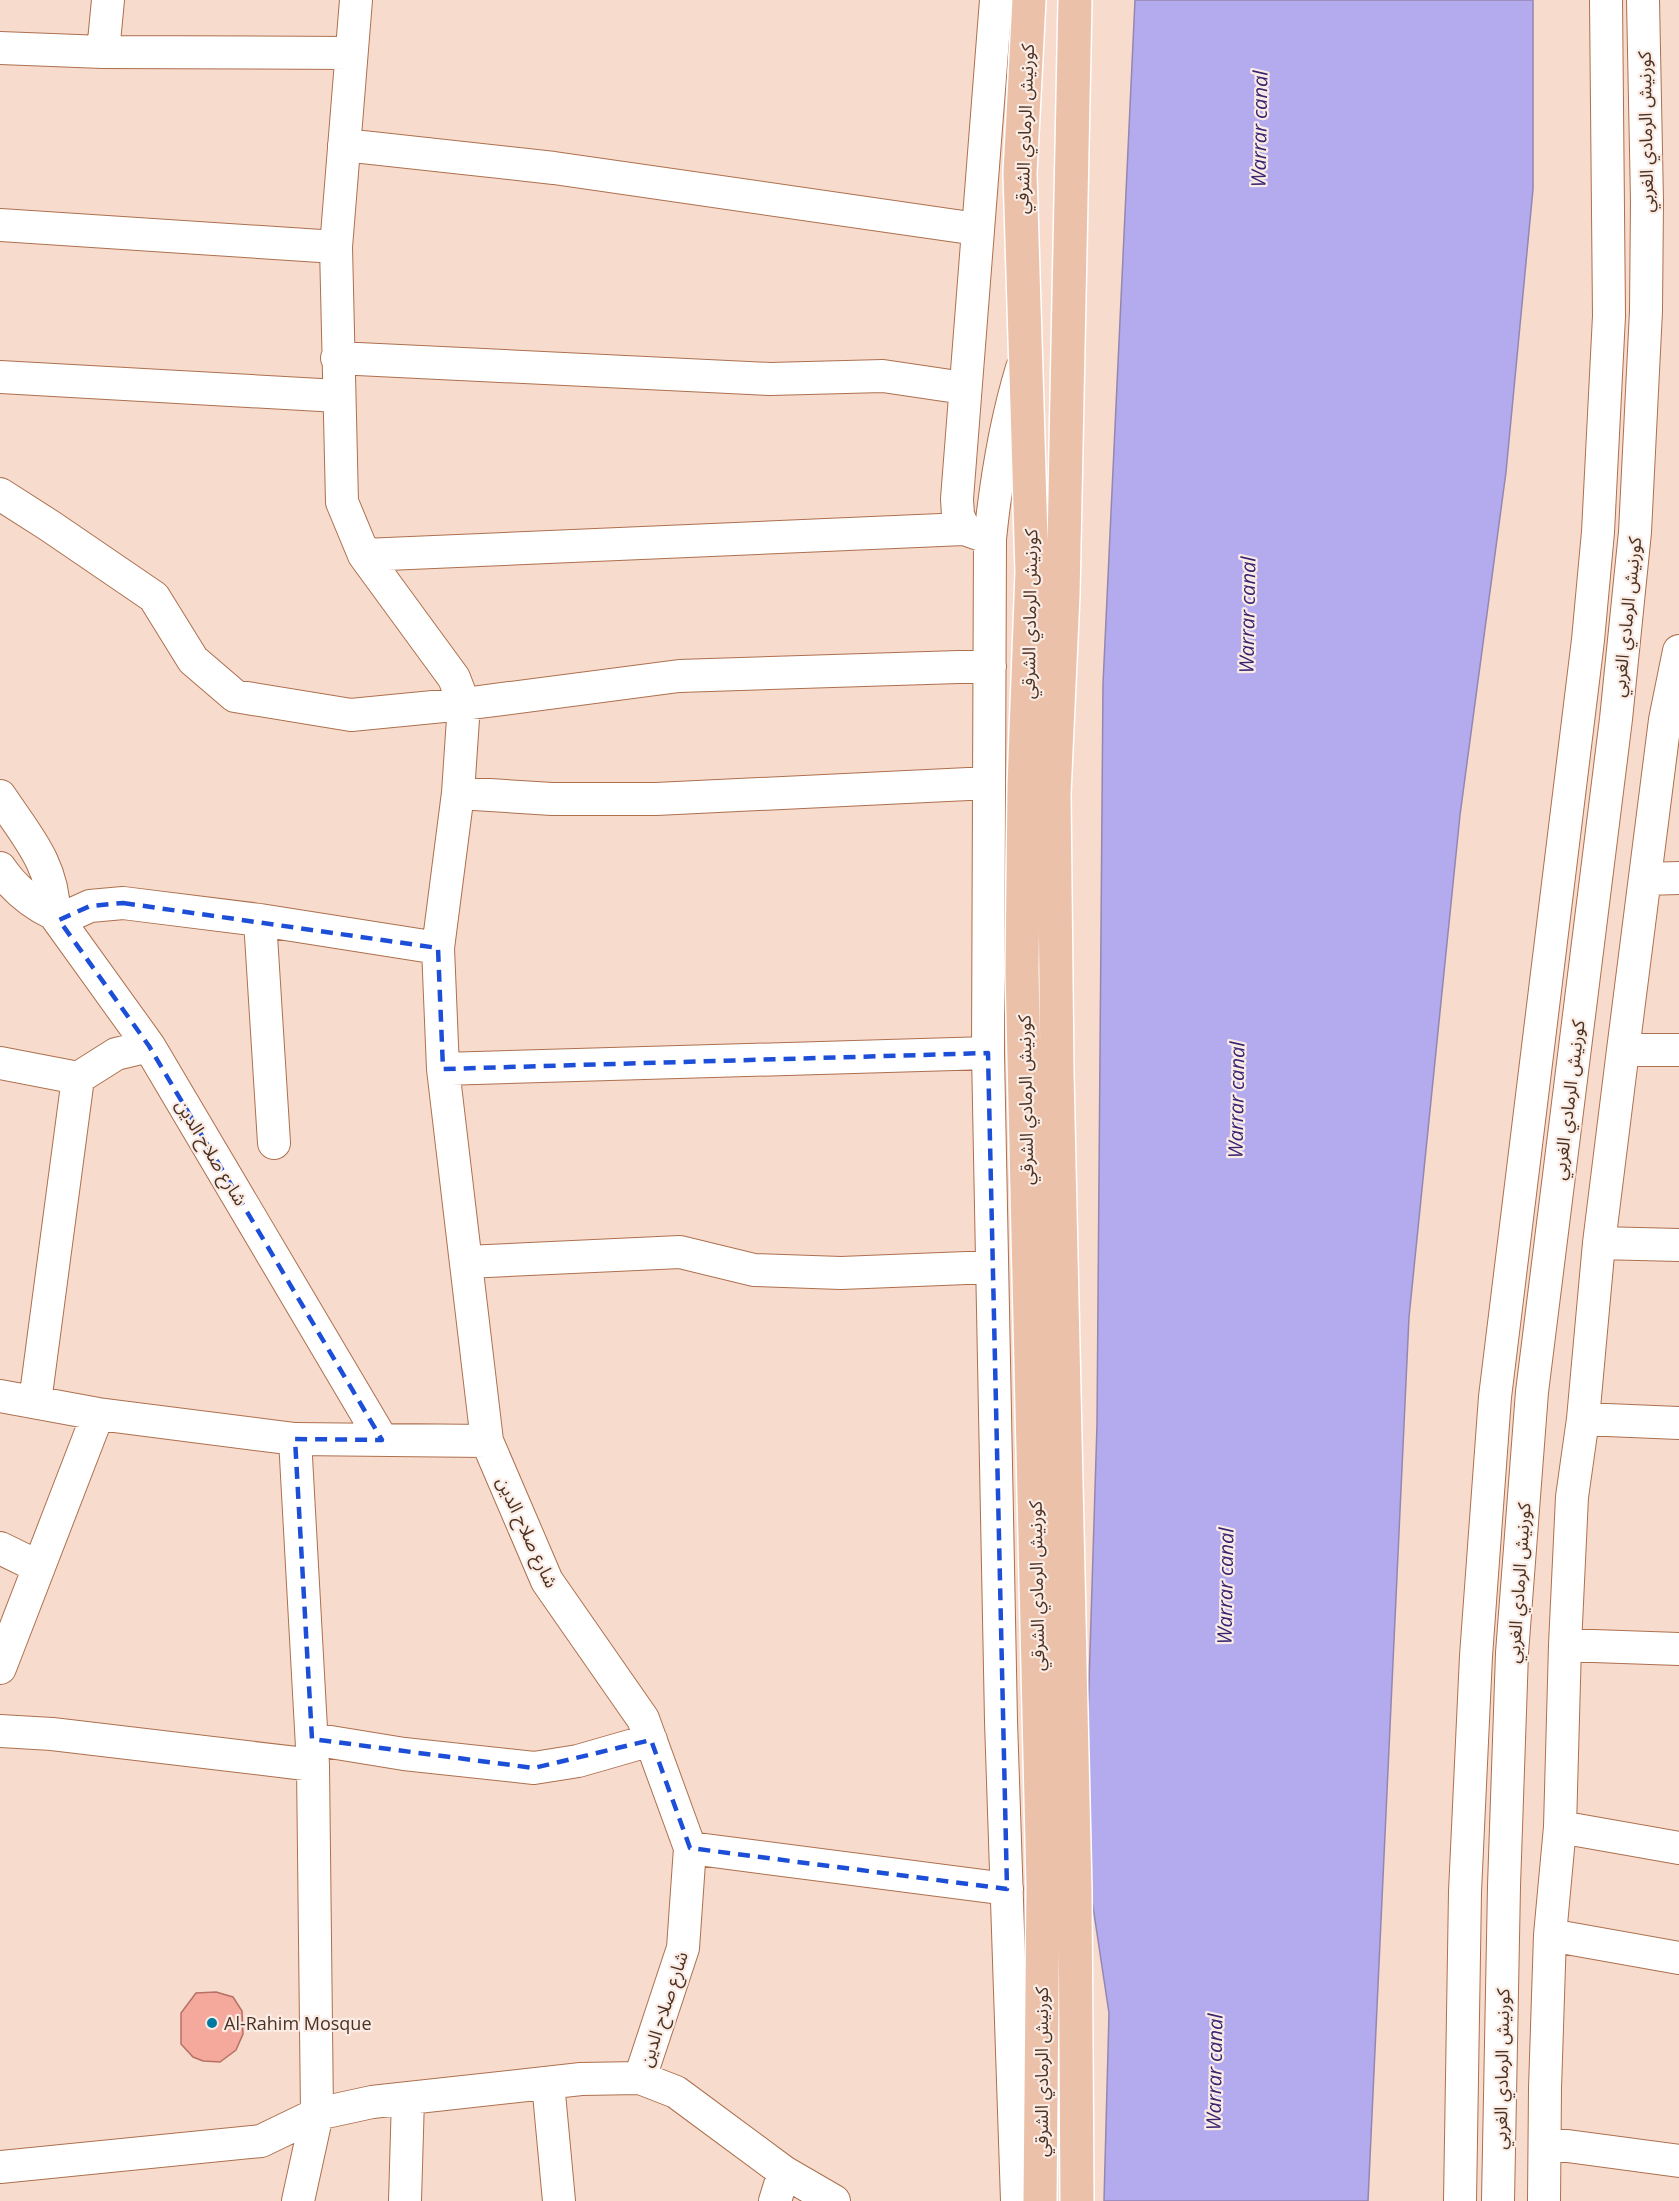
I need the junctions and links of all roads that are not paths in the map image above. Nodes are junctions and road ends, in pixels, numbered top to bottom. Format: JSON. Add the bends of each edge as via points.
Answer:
{"nodes":[{"id":1,"x":108,"y":0,"type":"edge"},
{"id":2,"x":356,"y":0,"type":"edge"},
{"id":3,"x":996,"y":0,"type":"edge"},
{"id":4,"x":1606,"y":0,"type":"edge"},
{"id":5,"x":1643,"y":0,"type":"edge"},
{"id":6,"x":1028,"y":5,"type":"edge"},
{"id":7,"x":1075,"y":6,"type":"edge"},
{"id":8,"x":0,"y":48,"type":"edge"},
{"id":9,"x":103,"y":52,"type":"junction"},
{"id":10,"x":351,"y":53,"type":"junction"},
{"id":11,"x":344,"y":145,"type":"junction"},
{"id":12,"x":0,"y":225,"type":"edge"},
{"id":13,"x":977,"y":229,"type":"junction"},
{"id":14,"x":336,"y":247,"type":"junction"},
{"id":15,"x":337,"y":358,"type":"junction"},
{"id":16,"x":1025,"y":358,"type":"junction"},
{"id":17,"x":0,"y":377,"type":"edge"},
{"id":18,"x":964,"y":388,"type":"junction"},
{"id":19,"x":338,"y":396,"type":"junction"},
{"id":20,"x":0,"y":494,"type":"edge"},
{"id":21,"x":977,"y":534,"type":"junction"},
{"id":22,"x":364,"y":555,"type":"junction"},
{"id":23,"x":1679,"y":651,"type":"edge"},
{"id":24,"x":990,"y":666,"type":"junction"},
{"id":25,"x":464,"y":704,"type":"junction"},
{"id":26,"x":1672,"y":720,"type":"edge"},
{"id":27,"x":989,"y":783,"type":"junction"},
{"id":28,"x":458,"y":793,"type":"junction"},
{"id":29,"x":0,"y":796,"type":"edge"},
{"id":30,"x":1566,"y":821,"type":"junction"},
{"id":31,"x":1602,"y":824,"type":"junction"},
{"id":32,"x":0,"y":868,"type":"edge"},
{"id":33,"x":1679,"y":878,"type":"edge"},
{"id":34,"x":1645,"y":879,"type":"junction"},
{"id":35,"x":56,"y":917,"type":"junction"},
{"id":36,"x":260,"y":920,"type":"junction"},
{"id":37,"x":438,"y":948,"type":"junction"},
{"id":38,"x":149,"y":1046,"type":"junction"},
{"id":39,"x":1623,"y":1050,"type":"junction"},
{"id":40,"x":1679,"y":1050,"type":"edge"},
{"id":41,"x":988,"y":1053,"type":"junction"},
{"id":42,"x":0,"y":1063,"type":"edge"},
{"id":43,"x":443,"y":1069,"type":"junction"},
{"id":44,"x":78,"y":1078,"type":"junction"},
{"id":45,"x":274,"y":1143,"type":"dead end"},
{"id":46,"x":1599,"y":1242,"type":"junction"},
{"id":47,"x":1679,"y":1245,"type":"edge"},
{"id":48,"x":466,"y":1262,"type":"junction"},
{"id":49,"x":992,"y":1267,"type":"junction"},
{"id":50,"x":0,"y":1396,"type":"edge"},
{"id":51,"x":35,"y":1402,"type":"junction"},
{"id":52,"x":98,"y":1414,"type":"junction"},
{"id":53,"x":1583,"y":1419,"type":"junction"},
{"id":54,"x":1679,"y":1424,"type":"edge"},
{"id":55,"x":296,"y":1439,"type":"junction"},
{"id":56,"x":382,"y":1440,"type":"junction"},
{"id":57,"x":487,"y":1441,"type":"junction"},
{"id":58,"x":0,"y":1548,"type":"edge"},
{"id":59,"x":39,"y":1567,"type":"junction"},
{"id":60,"x":1565,"y":1645,"type":"junction"},
{"id":61,"x":1679,"y":1649,"type":"edge"},
{"id":62,"x":0,"y":1668,"type":"edge"},
{"id":63,"x":0,"y":1731,"type":"edge"},
{"id":64,"x":651,"y":1740,"type":"junction"},
{"id":65,"x":313,"y":1752,"type":"junction"},
{"id":66,"x":1560,"y":1827,"type":"junction"},
{"id":67,"x":690,"y":1848,"type":"junction"},
{"id":68,"x":1679,"y":1848,"type":"edge"},
{"id":69,"x":1007,"y":1888,"type":"junction"},
{"id":70,"x":1550,"y":1935,"type":"junction"},
{"id":71,"x":1679,"y":1958,"type":"edge"},
{"id":72,"x":640,"y":2078,"type":"junction"},
{"id":73,"x":548,"y":2083,"type":"junction"},
{"id":74,"x":408,"y":2098,"type":"junction"},
{"id":75,"x":317,"y":2114,"type":"junction"},
{"id":76,"x":1545,"y":2143,"type":"junction"},
{"id":77,"x":1679,"y":2161,"type":"edge"},
{"id":78,"x":0,"y":2167,"type":"edge"},
{"id":79,"x":779,"y":2187,"type":"edge"},
{"id":80,"x":298,"y":2201,"type":"edge"},
{"id":81,"x":405,"y":2201,"type":"edge"},
{"id":82,"x":559,"y":2201,"type":"edge"},
{"id":83,"x":834,"y":2201,"type":"edge"},
{"id":84,"x":1017,"y":2201,"type":"edge"},
{"id":85,"x":1040,"y":2201,"type":"edge"},
{"id":86,"x":1077,"y":2201,"type":"edge"},
{"id":87,"x":1460,"y":2201,"type":"edge"},
{"id":88,"x":1498,"y":2201,"type":"edge"},
{"id":89,"x":1544,"y":2201,"type":"edge"}],
"edges":[{"from":1,"to":9,"type":"street"},
{"from":2,"to":10,"type":"street"},
{"from":3,"to":13,"type":"street"},
{"from":4,"to":30,"type":"street","name":"كورنيش الرمادي الغربي","via":[[1609,316],[1605,424],[1598,532]]},
{"from":5,"to":31,"type":"street","name":"كورنيش الرمادي الغربي","via":[[1647,201],[1642,422],[1625,643]]},
{"from":6,"to":7,"type":"main road"},
{"from":6,"to":16,"type":"main road","name":"كورنيش الرمادي الشرقي","via":[[1020,173]]},
{"from":7,"to":86,"type":"main road","name":"كورنيش الرمادي الشرقي","via":[[1063,595],[1054,794],[1075,1892]]},
{"from":8,"to":9,"type":"street"},
{"from":9,"to":10,"type":"street"},
{"from":10,"to":11,"type":"street"},
{"from":11,"to":13,"type":"street","via":[[554,168]]},
{"from":11,"to":14,"type":"street"},
{"from":12,"to":14,"type":"street"},
{"from":13,"to":18,"type":"street"},
{"from":14,"to":15,"type":"street"},
{"from":15,"to":18,"type":"street","via":[[770,379],[883,376]]},
{"from":15,"to":19,"type":"street"},
{"from":16,"to":21,"type":"street","via":[[997,473]]},
{"from":16,"to":85,"type":"main road","name":"كورنيش الرمادي الشرقي","via":[[1032,572],[1022,972],[1043,1874]]},
{"from":17,"to":19,"type":"street"},
{"from":18,"to":21,"type":"street","via":[[958,515]]},
{"from":19,"to":22,"type":"street","via":[[342,502]]},
{"from":20,"to":25,"type":"street","via":[[154,597],[194,660],[235,696],[351,715]]},
{"from":21,"to":22,"type":"street"},
{"from":21,"to":24,"type":"street"},
{"from":22,"to":25,"type":"street","via":[[454,678]]},
{"from":23,"to":26,"type":"street"},
{"from":24,"to":25,"type":"street","via":[[680,675]]},
{"from":24,"to":27,"type":"street"},
{"from":25,"to":28,"type":"street","name":"شارع صلاح الدين"},
{"from":26,"to":34,"type":"street"},
{"from":27,"to":28,"type":"street","via":[[656,799],[552,799]]},
{"from":27,"to":41,"type":"street"},
{"from":28,"to":37,"type":"street","name":"شارع صلاح الدين"},
{"from":29,"to":35,"type":"street","via":[[42,858],[52,885]]},
{"from":30,"to":31,"type":"street"},
{"from":30,"to":87,"type":"street","name":"كورنيش الرمادي الغربي","via":[[1495,1396],[1476,1656],[1466,1880]]},
{"from":31,"to":88,"type":"street","name":"كورنيش الرمادي الغربي","via":[[1526,1463],[1512,1653]]},
{"from":32,"to":35,"type":"street","name":"شارع صلاح الدين","via":[[16,889]]},
{"from":33,"to":34,"type":"street"},
{"from":34,"to":39,"type":"street"},
{"from":35,"to":36,"type":"street","via":[[90,906],[123,903]]},
{"from":35,"to":38,"type":"street","name":"شارع صلاح الدين"},
{"from":36,"to":37,"type":"street"},
{"from":36,"to":45,"type":"street"},
{"from":37,"to":43,"type":"street","name":"شارع صلاح الدين"},
{"from":38,"to":44,"type":"street","via":[[116,1054]]},
{"from":38,"to":56,"type":"street","name":"شارع صلاح الدين"},
{"from":39,"to":40,"type":"street"},
{"from":39,"to":46,"type":"street"},
{"from":41,"to":43,"type":"street"},
{"from":41,"to":49,"type":"street"},
{"from":42,"to":44,"type":"street"},
{"from":43,"to":48,"type":"street","name":"شارع صلاح الدين"},
{"from":44,"to":51,"type":"street"},
{"from":46,"to":47,"type":"street"},
{"from":46,"to":53,"type":"street"},
{"from":48,"to":49,"type":"street","via":[[680,1252],[754,1270],[841,1273]]},
{"from":48,"to":57,"type":"street","name":"شارع صلاح الدين"},
{"from":49,"to":69,"type":"street"},
{"from":50,"to":51,"type":"street"},
{"from":51,"to":52,"type":"street"},
{"from":52,"to":55,"type":"street"},
{"from":52,"to":59,"type":"street"},
{"from":53,"to":54,"type":"street"},
{"from":53,"to":60,"type":"street","via":[[1572,1497]]},
{"from":55,"to":56,"type":"street"},
{"from":55,"to":65,"type":"street"},
{"from":56,"to":57,"type":"street"},
{"from":57,"to":64,"type":"street","name":"شارع صلاح الدين","via":[[547,1581],[643,1719]]},
{"from":58,"to":59,"type":"street"},
{"from":59,"to":62,"type":"street"},
{"from":60,"to":61,"type":"street"},
{"from":60,"to":66,"type":"street"},
{"from":63,"to":65,"type":"street"},
{"from":64,"to":65,"type":"street","via":[[578,1761],[534,1768],[404,1754]]},
{"from":64,"to":67,"type":"street","name":"شارع صلاح الدين"},
{"from":65,"to":75,"type":"street"},
{"from":66,"to":68,"type":"street"},
{"from":66,"to":70,"type":"street"},
{"from":67,"to":69,"type":"street"},
{"from":67,"to":72,"type":"street","name":"شارع صلاح الدين","via":[[683,1948]]},
{"from":69,"to":84,"type":"street"},
{"from":70,"to":71,"type":"street"},
{"from":70,"to":76,"type":"street"},
{"from":72,"to":73,"type":"street"},
{"from":72,"to":79,"type":"street","name":"شارع صلاح الدين","via":[[676,2092]]},
{"from":73,"to":74,"type":"street"},
{"from":73,"to":82,"type":"street"},
{"from":74,"to":75,"type":"street"},
{"from":74,"to":81,"type":"street"},
{"from":75,"to":78,"type":"street","via":[[261,2141]]},
{"from":75,"to":80,"type":"street"},
{"from":76,"to":77,"type":"street"},
{"from":76,"to":89,"type":"street"},
{"from":79,"to":83,"type":"street","name":"شارع صلاح الدين"}]}
